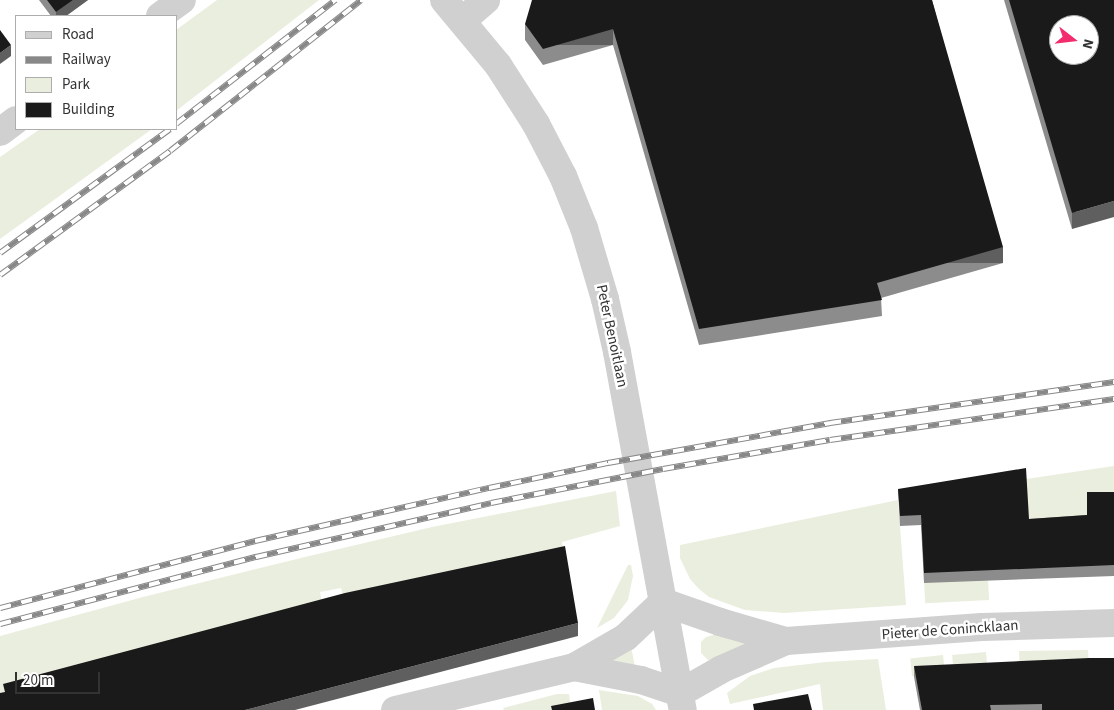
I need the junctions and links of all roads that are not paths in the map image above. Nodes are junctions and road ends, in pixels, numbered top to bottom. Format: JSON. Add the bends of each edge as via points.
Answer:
{"nodes":[{"id":1,"x":182,"y":0,"type":"edge"},
{"id":2,"x":444,"y":0,"type":"edge"},
{"id":3,"x":486,"y":0,"type":"edge"},
{"id":4,"x":161,"y":15,"type":"edge"},
{"id":5,"x":462,"y":21,"type":"junction"},
{"id":6,"x":15,"y":121,"type":"edge"},
{"id":7,"x":0,"y":132,"type":"edge"},
{"id":8,"x":663,"y":602,"type":"junction"},
{"id":9,"x":1114,"y":623,"type":"edge"},
{"id":10,"x":786,"y":641,"type":"junction"},
{"id":11,"x":574,"y":667,"type":"junction"},
{"id":12,"x":682,"y":702,"type":"edge"},
{"id":13,"x":395,"y":710,"type":"edge"}],
"edges":[{"from":1,"to":4,"type":"street"},
{"from":2,"to":5,"type":"street","name":"Peter Benoitlaan"},
{"from":3,"to":5,"type":"street"},
{"from":5,"to":8,"type":"street","name":"Peter Benoitlaan","via":[[498,65],[536,124],[564,176],[584,228],[606,299]]},
{"from":6,"to":7,"type":"street"},
{"from":8,"to":10,"type":"street","name":"Pieter de Conincklaan"},
{"from":8,"to":11,"type":"street","via":[[626,637]]},
{"from":8,"to":12,"type":"street","name":"Peter Benoitlaan"},
{"from":9,"to":10,"type":"street","name":"Pieter de Conincklaan","via":[[982,627]]},
{"from":10,"to":12,"type":"street","name":"Pieter de Conincklaan","via":[[722,668]]},
{"from":11,"to":12,"type":"street","via":[[641,680]]},
{"from":11,"to":13,"type":"street"}]}
